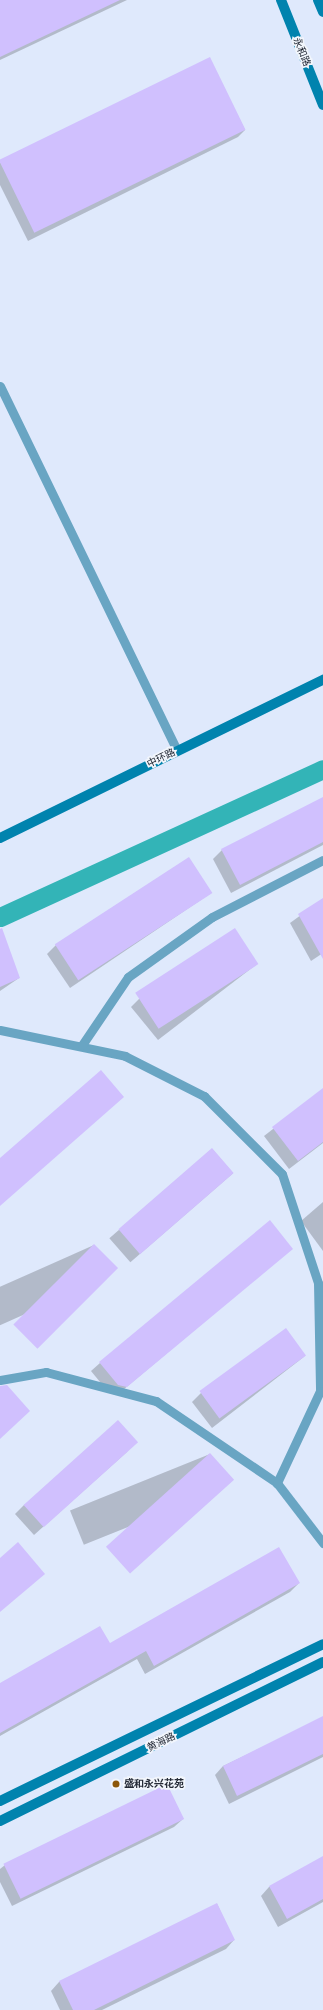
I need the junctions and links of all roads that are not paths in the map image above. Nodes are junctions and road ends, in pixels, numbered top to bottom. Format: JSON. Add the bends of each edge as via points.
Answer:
{"nodes":[{"id":1,"x":281,"y":0,"type":"edge"},
{"id":2,"x":318,"y":0,"type":"edge"},
{"id":3,"x":323,"y":12,"type":"edge"},
{"id":4,"x":323,"y":105,"type":"edge"},
{"id":5,"x":0,"y":386,"type":"edge"},
{"id":6,"x":323,"y":680,"type":"edge"},
{"id":7,"x":177,"y":750,"type":"junction"},
{"id":8,"x":0,"y":838,"type":"edge"},
{"id":9,"x":323,"y":860,"type":"edge"},
{"id":10,"x":0,"y":1030,"type":"edge"},
{"id":11,"x":82,"y":1045,"type":"junction"},
{"id":12,"x":0,"y":1380,"type":"edge"},
{"id":13,"x":277,"y":1483,"type":"junction"},
{"id":14,"x":323,"y":1543,"type":"edge"},
{"id":15,"x":323,"y":1644,"type":"edge"},
{"id":16,"x":323,"y":1662,"type":"edge"},
{"id":17,"x":0,"y":1801,"type":"edge"},
{"id":18,"x":0,"y":1821,"type":"edge"}],
"edges":[{"from":1,"to":4,"type":"main road","name":"永和路"},
{"from":2,"to":3,"type":"main road"},
{"from":5,"to":7,"type":"lane"},
{"from":6,"to":7,"type":"main road","name":"中环路"},
{"from":7,"to":8,"type":"main road","name":"中环路"},
{"from":9,"to":11,"type":"lane","via":[[212,917],[128,977]]},
{"from":10,"to":11,"type":"lane"},
{"from":11,"to":13,"type":"lane","via":[[125,1056],[204,1096],[282,1174],[318,1283],[320,1391]]},
{"from":12,"to":13,"type":"lane","via":[[46,1372],[156,1401]]},
{"from":13,"to":14,"type":"lane"},
{"from":15,"to":17,"type":"main road","name":"黄海路"},
{"from":16,"to":18,"type":"main road","name":"黄海路"}]}
